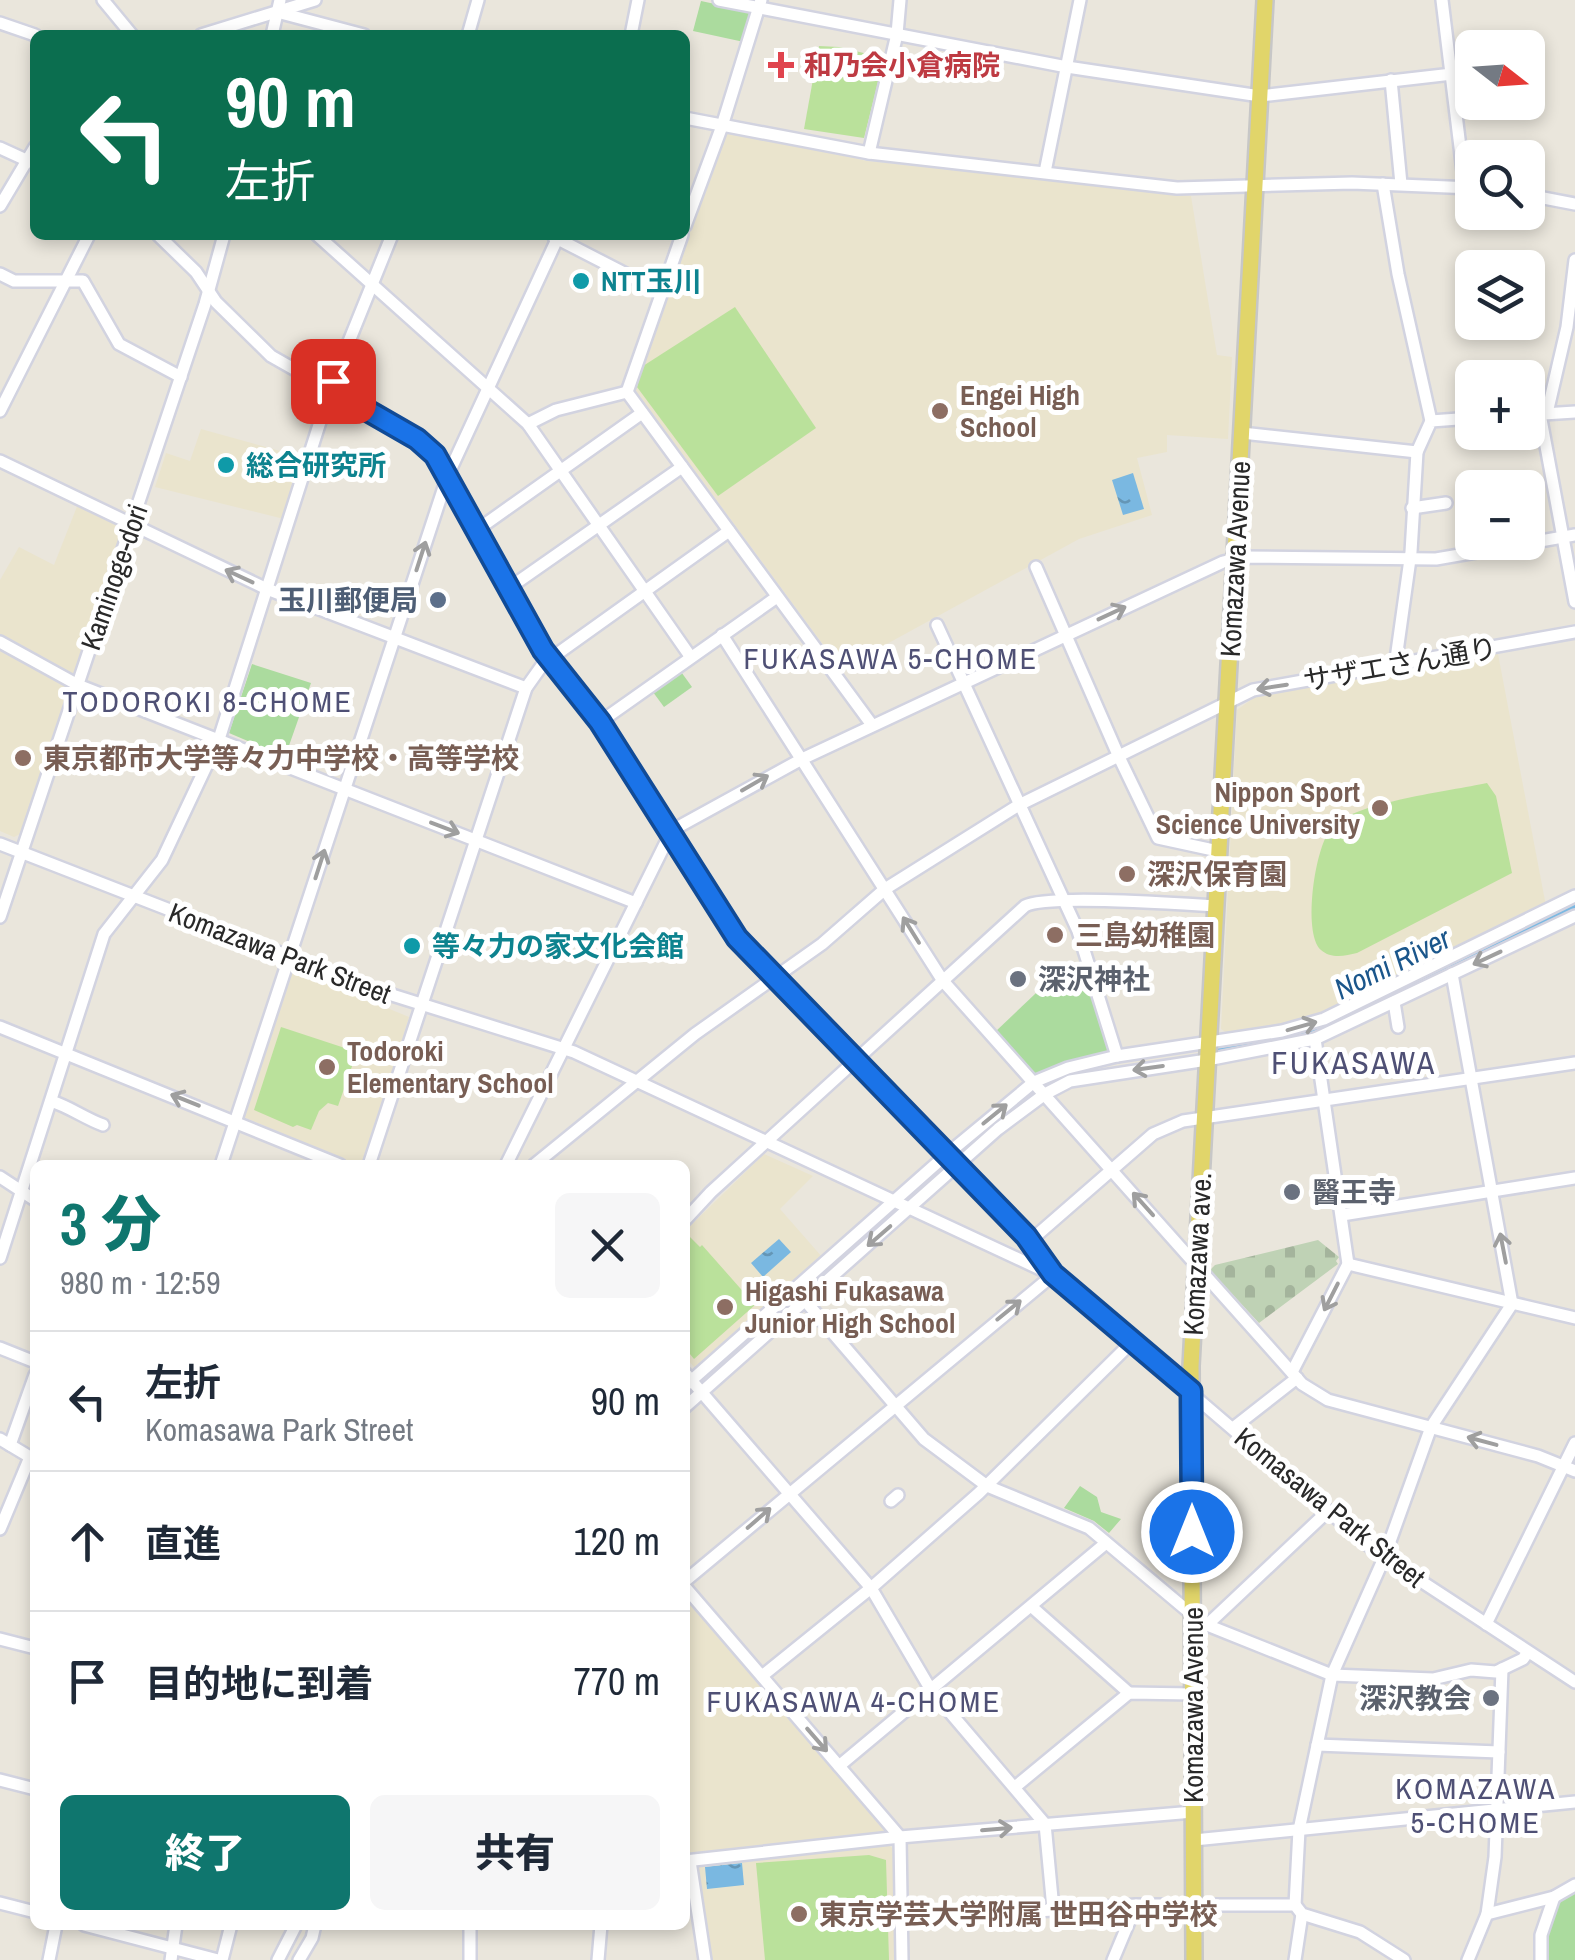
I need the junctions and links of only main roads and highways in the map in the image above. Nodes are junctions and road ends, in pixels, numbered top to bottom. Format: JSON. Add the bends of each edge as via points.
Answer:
{"nodes":[{"id":1,"x":1265,"y":0,"type":"edge"},
{"id":2,"x":1204,"y":1118,"type":"joint"},
{"id":3,"x":1191,"y":1391,"type":"joint"},
{"id":4,"x":1194,"y":1960,"type":"edge"}],
"edges":[{"from":1,"to":2,"type":"main road","name":"Komazawa Avenue"},
{"from":2,"to":3,"type":"main road","name":"Komazawa ave."},
{"from":3,"to":4,"type":"main road","name":"Komazawa Avenue"}]}
